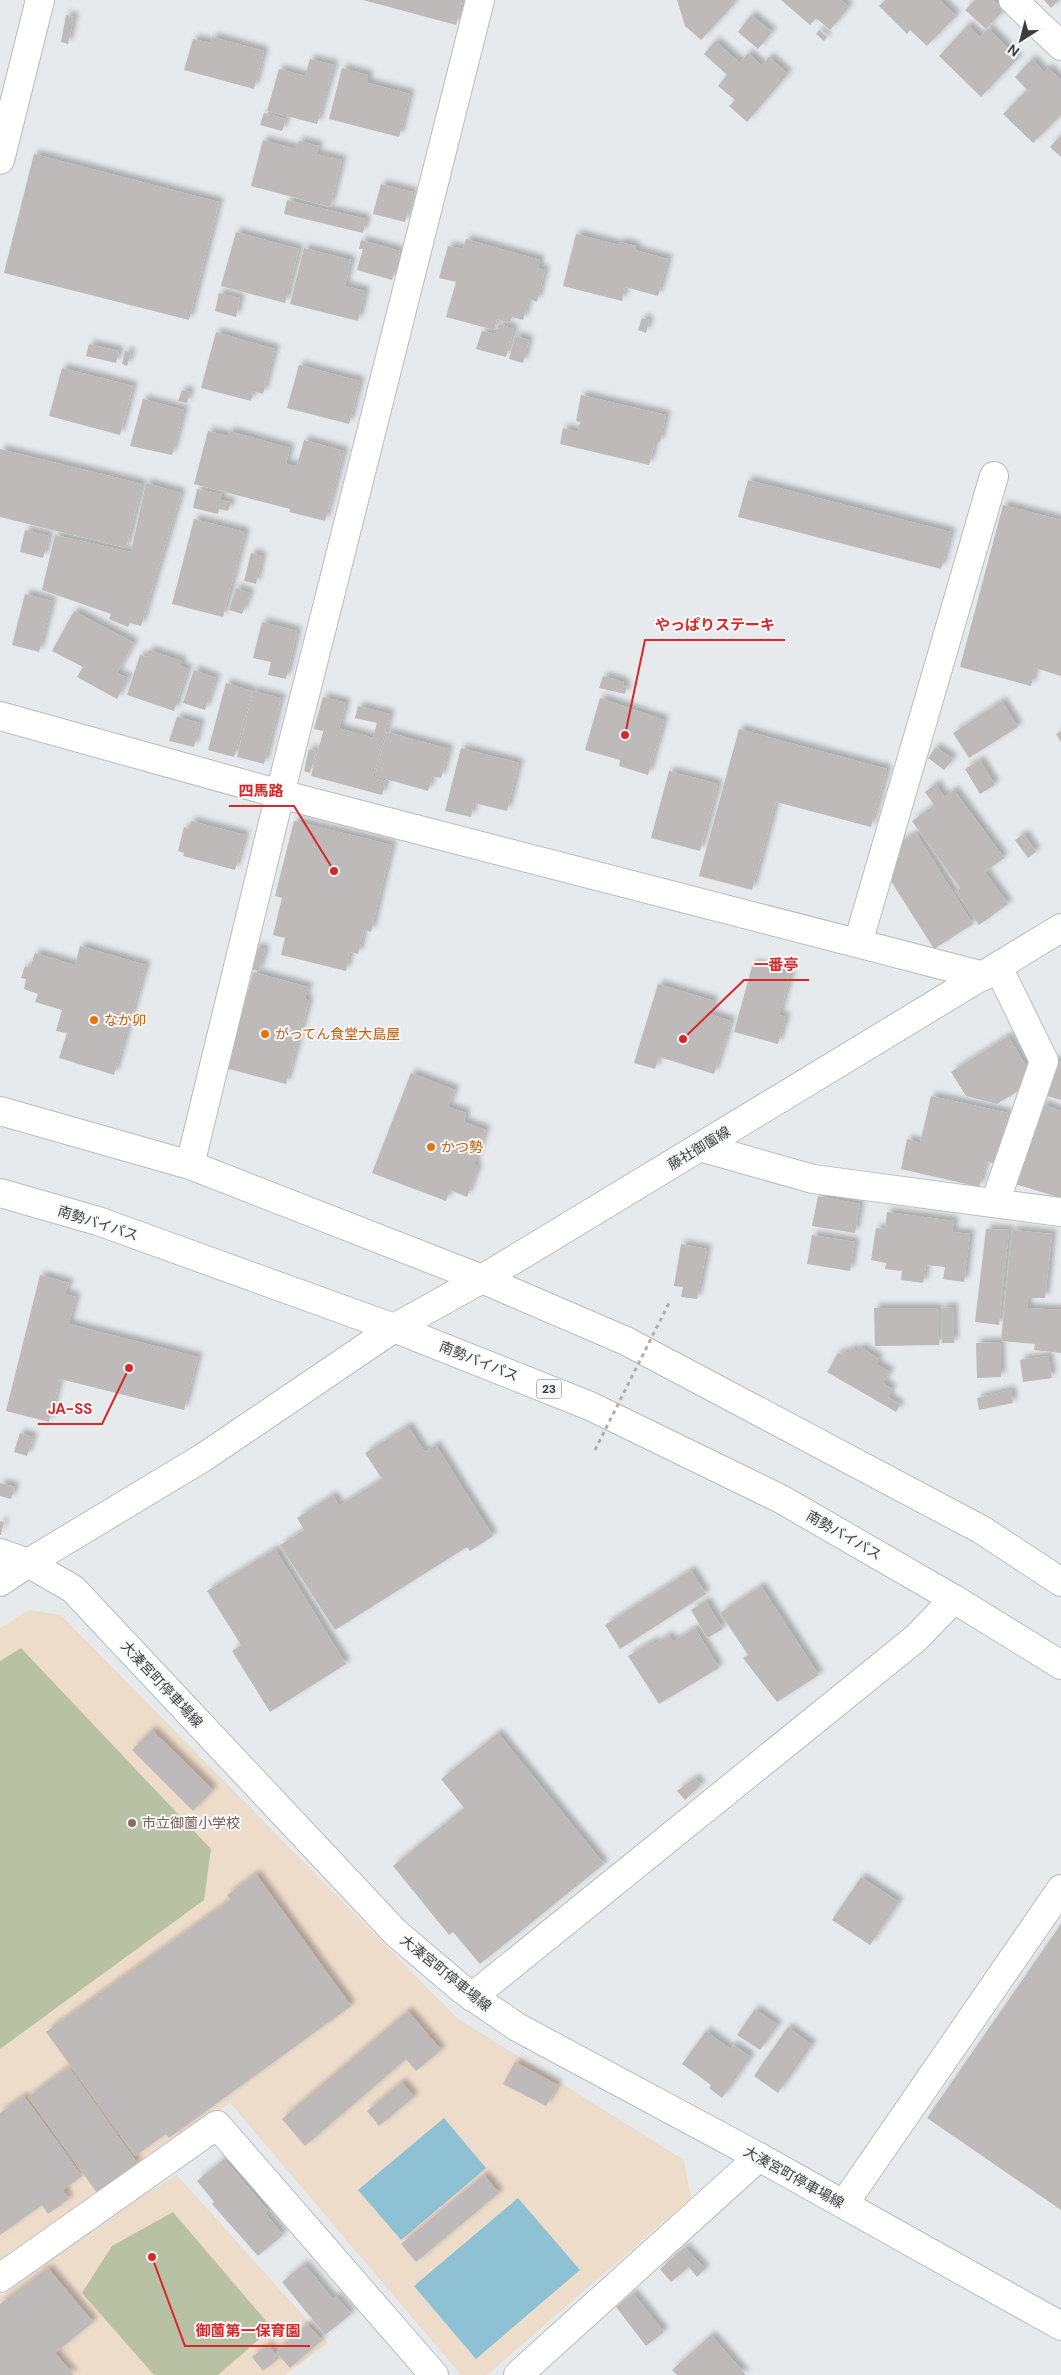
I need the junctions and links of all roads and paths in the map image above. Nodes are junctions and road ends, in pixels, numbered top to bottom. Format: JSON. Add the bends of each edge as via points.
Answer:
{"nodes":[{"id":1,"x":40,"y":0,"type":"edge"},
{"id":2,"x":480,"y":0,"type":"edge"},
{"id":3,"x":1013,"y":0,"type":"edge"},
{"id":4,"x":1061,"y":46,"type":"edge"},
{"id":5,"x":0,"y":160,"type":"edge"},
{"id":6,"x":994,"y":476,"type":"dead end"},
{"id":7,"x":0,"y":716,"type":"edge"},
{"id":8,"x":280,"y":794,"type":"junction"},
{"id":9,"x":1061,"y":928,"type":"edge"},
{"id":10,"x":858,"y":943,"type":"junction"},
{"id":11,"x":991,"y":971,"type":"junction"},
{"id":12,"x":0,"y":1111,"type":"edge"},
{"id":13,"x":700,"y":1147,"type":"junction"},
{"id":14,"x":190,"y":1165,"type":"junction"},
{"id":15,"x":0,"y":1193,"type":"edge"},
{"id":16,"x":995,"y":1203,"type":"junction"},
{"id":17,"x":1061,"y":1212,"type":"edge"},
{"id":18,"x":482,"y":1279,"type":"junction"},
{"id":19,"x":669,"y":1303,"type":"dead end"},
{"id":20,"x":394,"y":1328,"type":"junction"},
{"id":21,"x":595,"y":1450,"type":"dead end"},
{"id":22,"x":0,"y":1553,"type":"edge"},
{"id":23,"x":28,"y":1563,"type":"junction"},
{"id":24,"x":0,"y":1582,"type":"edge"},
{"id":25,"x":1061,"y":1582,"type":"edge"},
{"id":26,"x":954,"y":1599,"type":"junction"},
{"id":27,"x":1061,"y":1665,"type":"edge"},
{"id":28,"x":1061,"y":1889,"type":"edge"},
{"id":29,"x":472,"y":1997,"type":"junction"},
{"id":30,"x":759,"y":2158,"type":"junction"},
{"id":31,"x":844,"y":2204,"type":"junction"},
{"id":32,"x":0,"y":2278,"type":"edge"},
{"id":33,"x":1061,"y":2326,"type":"edge"},
{"id":34,"x":434,"y":2375,"type":"edge"},
{"id":35,"x":518,"y":2375,"type":"edge"}],
"edges":[{"from":1,"to":5,"type":"main road"},
{"from":2,"to":8,"type":"main road"},
{"from":3,"to":4,"type":"main road"},
{"from":6,"to":10,"type":"main road"},
{"from":7,"to":8,"type":"main road"},
{"from":8,"to":10,"type":"main road"},
{"from":8,"to":14,"type":"main road"},
{"from":9,"to":11,"type":"main road","name":"藤社御薗線"},
{"from":10,"to":11,"type":"main road"},
{"from":11,"to":13,"type":"main road","name":"藤社御薗線"},
{"from":11,"to":16,"type":"main road","via":[[1044,1061]]},
{"from":12,"to":14,"type":"main road"},
{"from":13,"to":16,"type":"main road","via":[[813,1180]]},
{"from":13,"to":18,"type":"main road","name":"藤社御薗線"},
{"from":14,"to":18,"type":"main road"},
{"from":15,"to":20,"type":"main road","name":"南勢バイパス","number":"23","via":[[98,1221]]},
{"from":16,"to":17,"type":"main road"},
{"from":18,"to":20,"type":"main road","name":"藤社御薗線"},
{"from":18,"to":25,"type":"main road","via":[[626,1341],[982,1530]]},
{"from":19,"to":21,"type":"path","bridge":true},
{"from":20,"to":23,"type":"main road","name":"藤社御薗線","via":[[204,1457]]},
{"from":20,"to":26,"type":"main road","name":"南勢バイパス","number":"23","via":[[590,1406],[781,1499]]},
{"from":22,"to":23,"type":"main road","name":"大湊宮町停車場線"},
{"from":23,"to":24,"type":"main road"},
{"from":23,"to":29,"type":"main road","name":"大湊宮町停車場線","via":[[73,1589],[396,1933]]},
{"from":26,"to":27,"type":"main road","name":"南勢バイパス","number":"23"},
{"from":26,"to":29,"type":"main road","via":[[915,1639]]},
{"from":28,"to":31,"type":"main road"},
{"from":29,"to":30,"type":"main road","name":"大湊宮町停車場線","via":[[517,2027]]},
{"from":30,"to":31,"type":"main road","name":"大湊宮町停車場線"},
{"from":30,"to":35,"type":"main road"},
{"from":31,"to":33,"type":"main road","name":"大湊宮町停車場線"},
{"from":32,"to":34,"type":"main road","via":[[217,2125]]}]}
